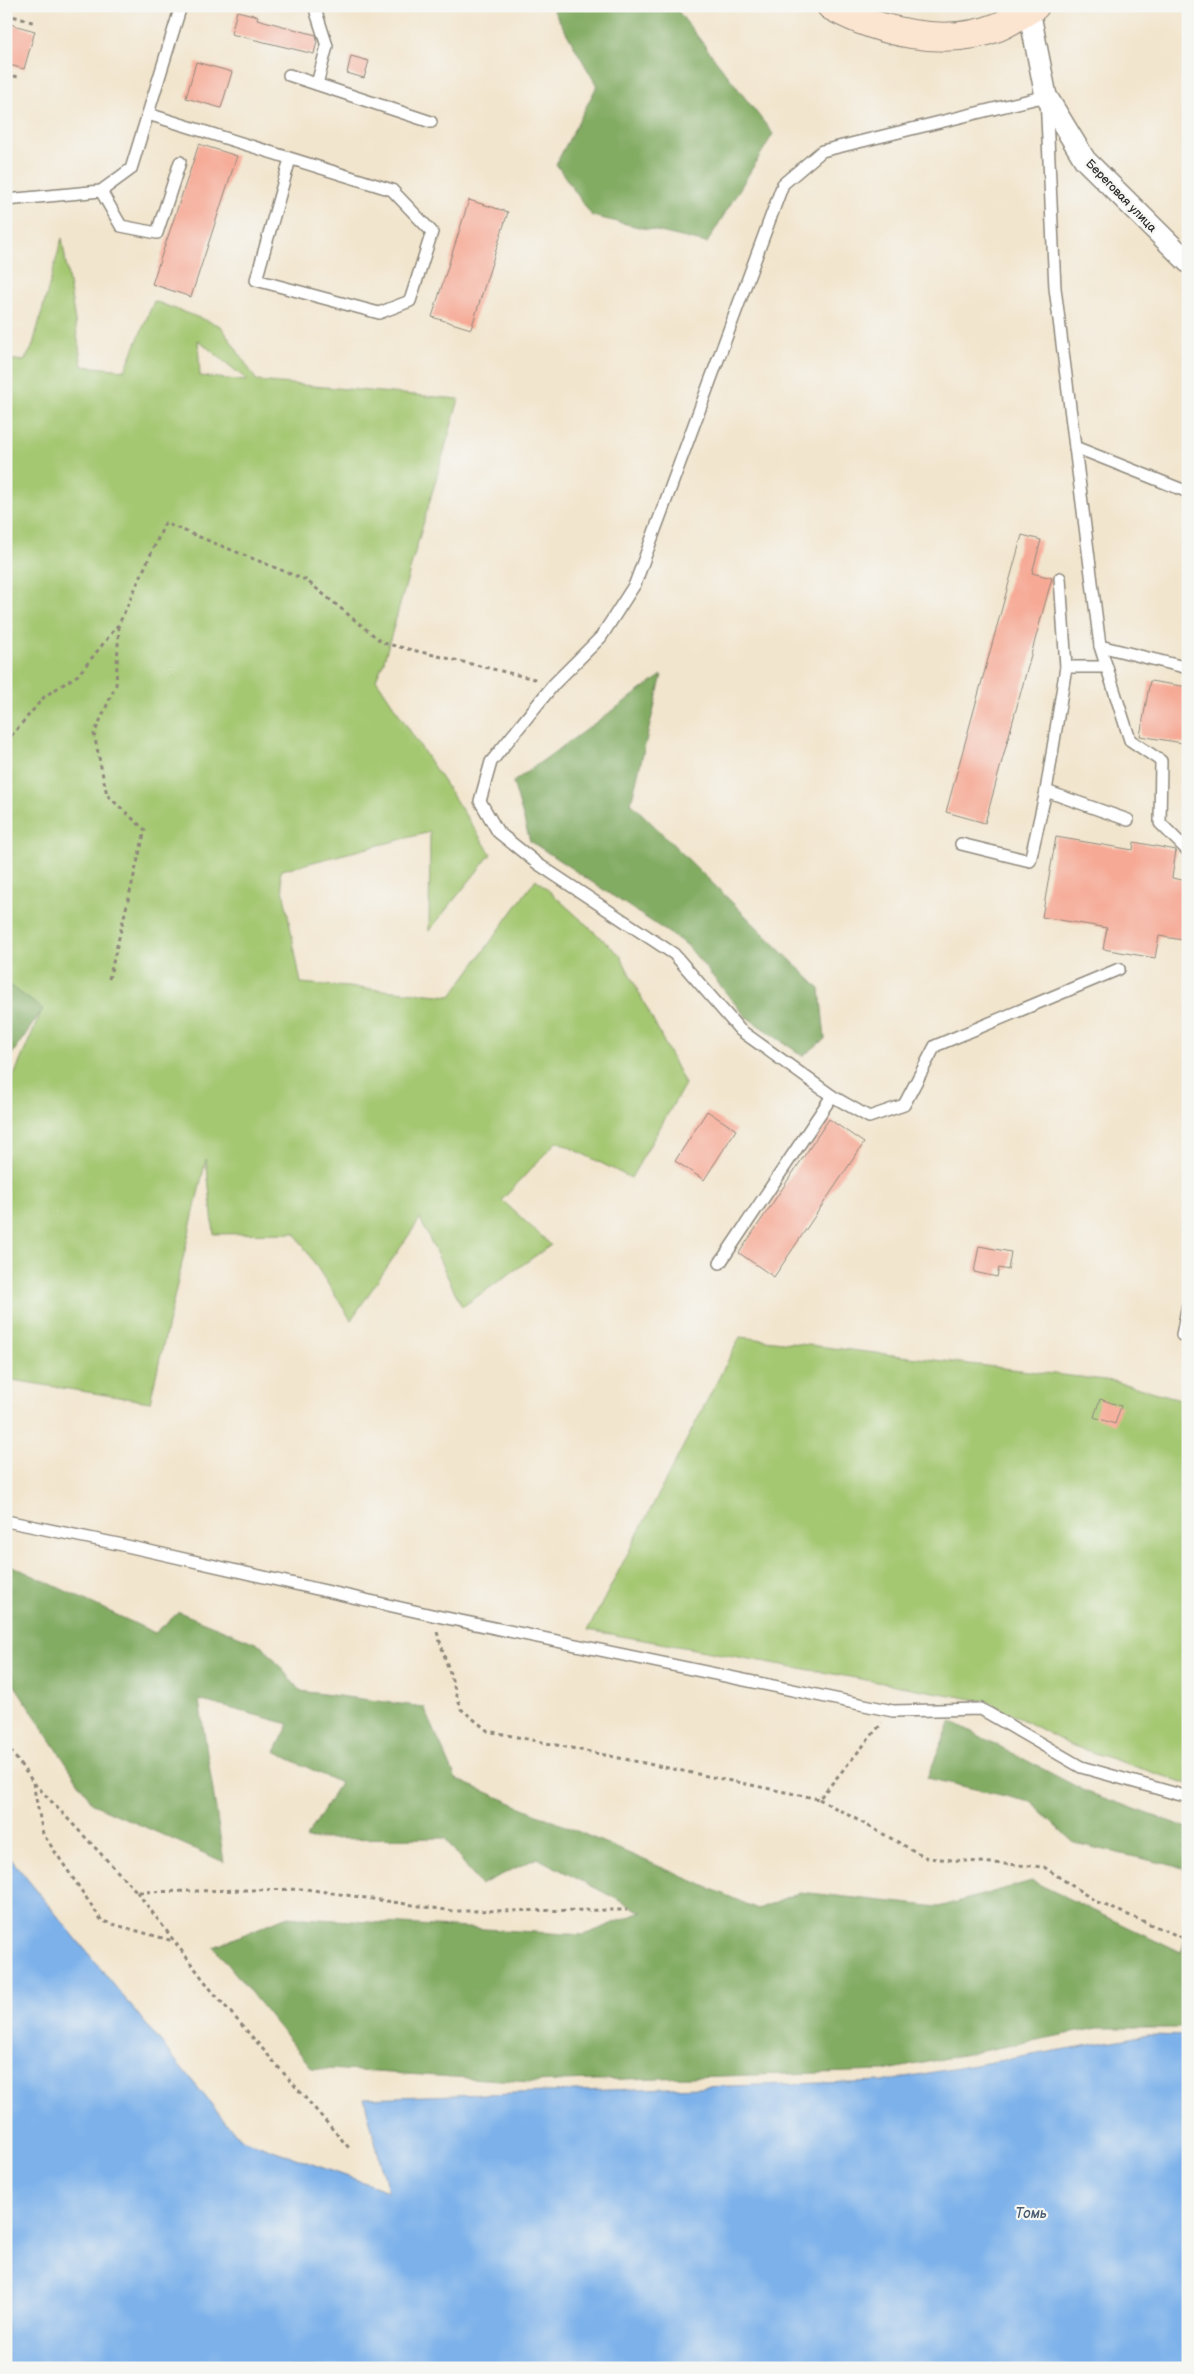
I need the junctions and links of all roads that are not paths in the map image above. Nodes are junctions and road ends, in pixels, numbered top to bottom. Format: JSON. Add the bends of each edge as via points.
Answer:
{"nodes":[{"id":1,"x":181,"y":6,"type":"edge"},
{"id":2,"x":318,"y":6,"type":"edge"},
{"id":3,"x":831,"y":6,"type":"edge"},
{"id":4,"x":1032,"y":8,"type":"edge"},
{"id":5,"x":289,"y":75,"type":"dead end"},
{"id":6,"x":317,"y":84,"type":"junction"},
{"id":7,"x":1046,"y":96,"type":"junction"},
{"id":8,"x":148,"y":114,"type":"junction"},
{"id":9,"x":431,"y":122,"type":"dead end"},
{"id":10,"x":290,"y":159,"type":"junction"},
{"id":11,"x":180,"y":162,"type":"dead end"},
{"id":12,"x":101,"y":191,"type":"junction"},
{"id":13,"x":6,"y":200,"type":"edge"},
{"id":14,"x":1188,"y":262,"type":"edge"},
{"id":15,"x":1075,"y":447,"type":"junction"},
{"id":16,"x":1188,"y":492,"type":"edge"},
{"id":17,"x":1060,"y":578,"type":"dead end"},
{"id":18,"x":1100,"y":646,"type":"junction"},
{"id":19,"x":1066,"y":667,"type":"junction"},
{"id":20,"x":1107,"y":667,"type":"junction"},
{"id":21,"x":1188,"y":668,"type":"edge"},
{"id":22,"x":1046,"y":791,"type":"junction"},
{"id":23,"x":1128,"y":820,"type":"dead end"},
{"id":24,"x":961,"y":844,"type":"dead end"},
{"id":25,"x":1188,"y":851,"type":"edge"},
{"id":26,"x":1119,"y":969,"type":"dead end"},
{"id":27,"x":832,"y":1096,"type":"junction"},
{"id":28,"x":720,"y":1263,"type":"dead end"},
{"id":29,"x":1188,"y":1304,"type":"edge"},
{"id":30,"x":1188,"y":1337,"type":"edge"},
{"id":31,"x":6,"y":1521,"type":"edge"},
{"id":32,"x":1188,"y":1797,"type":"edge"}],
"edges":[{"from":1,"to":8,"type":"lane"},
{"from":2,"to":6,"type":"lane","via":[[316,12],[327,46]]},
{"from":3,"to":4,"type":"main road","via":[[854,19],[880,27],[911,35],[943,36],[972,34],[998,27]]},
{"from":4,"to":7,"type":"street","name":"Береговая улица"},
{"from":5,"to":6,"type":"lane"},
{"from":6,"to":9,"type":"lane"},
{"from":7,"to":14,"type":"street","name":"Береговая улица","via":[[1085,160]]},
{"from":7,"to":15,"type":"lane","via":[[1055,288]]},
{"from":7,"to":27,"type":"lane","via":[[822,151],[783,184],[636,584],[601,637],[554,684],[491,762],[480,801],[498,832],[538,864],[674,954],[740,1030]]},
{"from":8,"to":10,"type":"lane"},
{"from":8,"to":12,"type":"lane","via":[[131,169]]},
{"from":10,"to":10,"type":"lane","via":[[392,190],[432,232],[410,301],[379,313],[256,280]]},
{"from":11,"to":12,"type":"lane","via":[[157,233],[121,226]]},
{"from":12,"to":13,"type":"lane"},
{"from":15,"to":16,"type":"lane"},
{"from":15,"to":18,"type":"lane"},
{"from":17,"to":19,"type":"lane"},
{"from":18,"to":20,"type":"lane"},
{"from":18,"to":21,"type":"lane"},
{"from":19,"to":20,"type":"lane"},
{"from":19,"to":22,"type":"lane"},
{"from":20,"to":25,"type":"lane","via":[[1130,740],[1161,761],[1160,823]]},
{"from":22,"to":23,"type":"lane"},
{"from":22,"to":24,"type":"lane","via":[[1030,861]]},
{"from":26,"to":27,"type":"lane","via":[[935,1046],[904,1105],[869,1117]]},
{"from":27,"to":28,"type":"lane"},
{"from":29,"to":30,"type":"lane","via":[[1182,1335]]},
{"from":31,"to":32,"type":"lane","via":[[432,1615],[893,1711],[982,1709],[1082,1767]]}]}
